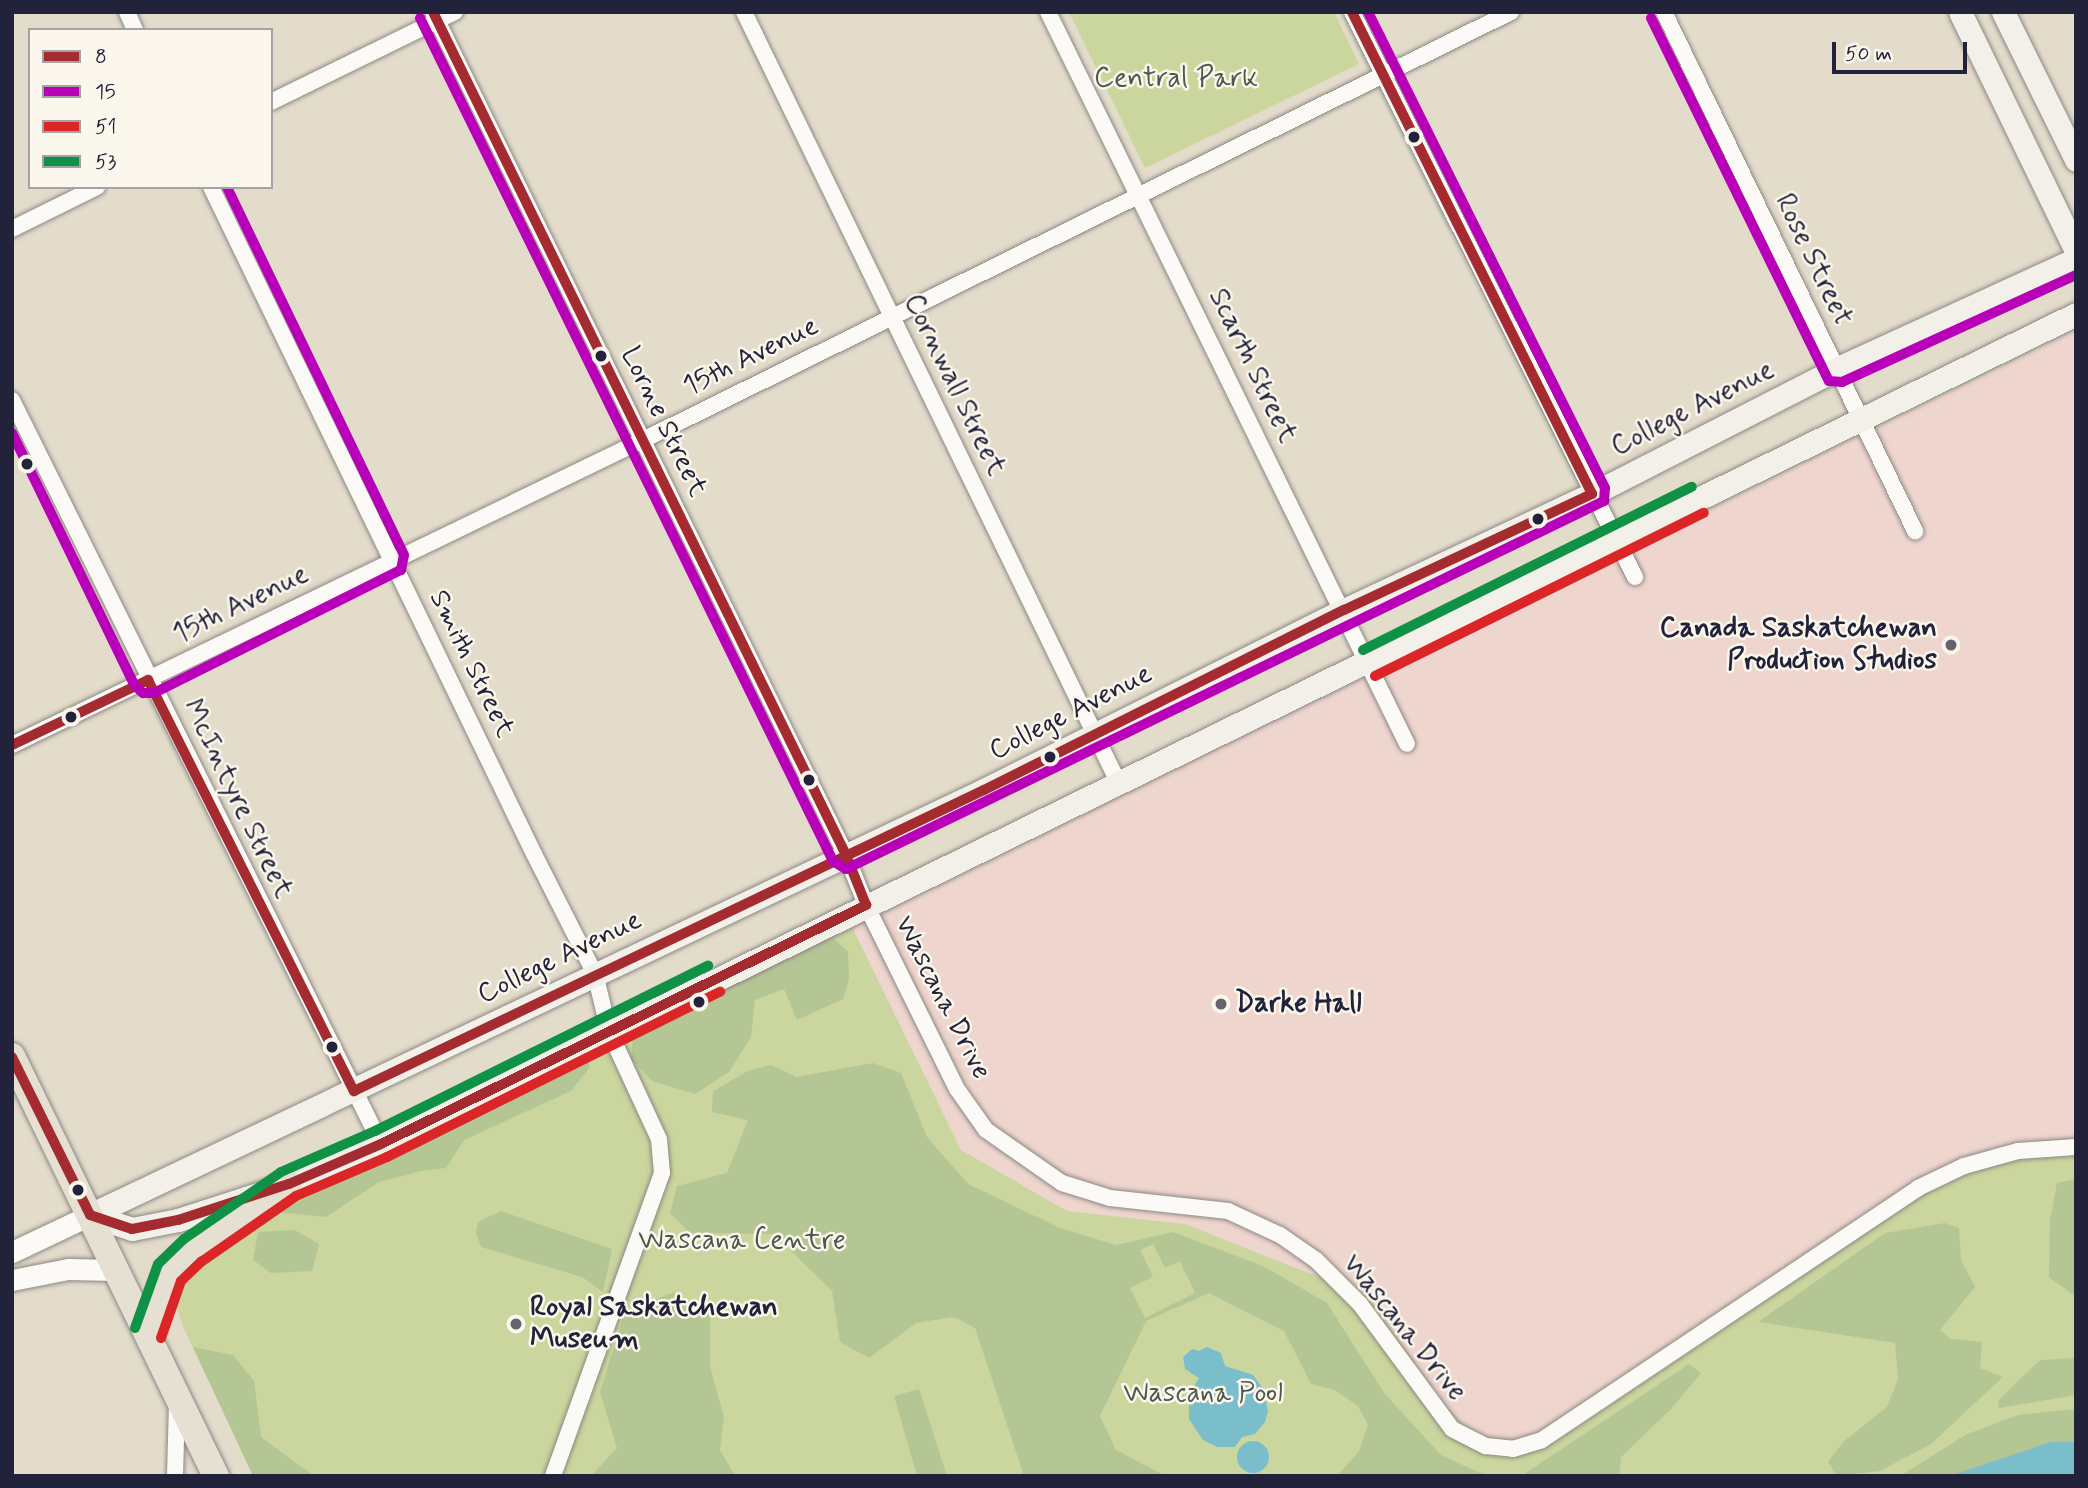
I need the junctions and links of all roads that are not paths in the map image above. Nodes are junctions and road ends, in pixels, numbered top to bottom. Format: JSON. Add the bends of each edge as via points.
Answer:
{"nodes":[{"id":1,"x":127,"y":12,"type":"edge"},
{"id":2,"x":456,"y":12,"type":"edge"},
{"id":3,"x":744,"y":12,"type":"edge"},
{"id":4,"x":1048,"y":12,"type":"edge"},
{"id":5,"x":1352,"y":12,"type":"edge"},
{"id":6,"x":1511,"y":12,"type":"edge"},
{"id":7,"x":1664,"y":12,"type":"edge"},
{"id":8,"x":1960,"y":12,"type":"edge"},
{"id":9,"x":2003,"y":12,"type":"edge"},
{"id":10,"x":435,"y":17,"type":"edge"},
{"id":11,"x":134,"y":28,"type":"edge"},
{"id":12,"x":1383,"y":75,"type":"junction"},
{"id":13,"x":273,"y":101,"type":"edge"},
{"id":14,"x":2076,"y":160,"type":"edge"},
{"id":15,"x":93,"y":189,"type":"edge"},
{"id":16,"x":212,"y":189,"type":"edge"},
{"id":17,"x":1139,"y":195,"type":"junction"},
{"id":18,"x":12,"y":229,"type":"edge"},
{"id":19,"x":2076,"y":251,"type":"edge"},
{"id":20,"x":2076,"y":259,"type":"edge"},
{"id":21,"x":2076,"y":314,"type":"edge"},
{"id":22,"x":892,"y":317,"type":"junction"},
{"id":23,"x":1836,"y":369,"type":"junction"},
{"id":24,"x":12,"y":400,"type":"edge"},
{"id":25,"x":1860,"y":419,"type":"junction"},
{"id":26,"x":642,"y":440,"type":"junction"},
{"id":27,"x":1592,"y":494,"type":"junction"},
{"id":28,"x":1915,"y":531,"type":"dead end"},
{"id":29,"x":1616,"y":541,"type":"junction"},
{"id":30,"x":391,"y":561,"type":"junction"},
{"id":31,"x":1635,"y":577,"type":"dead end"},
{"id":32,"x":1344,"y":610,"type":"junction"},
{"id":33,"x":1369,"y":663,"type":"junction"},
{"id":34,"x":148,"y":680,"type":"junction"},
{"id":35,"x":1095,"y":733,"type":"junction"},
{"id":36,"x":1407,"y":744,"type":"dead end"},
{"id":37,"x":12,"y":746,"type":"edge"},
{"id":38,"x":1118,"y":782,"type":"junction"},
{"id":39,"x":846,"y":855,"type":"junction"},
{"id":40,"x":866,"y":905,"type":"junction"},
{"id":41,"x":595,"y":974,"type":"junction"},
{"id":42,"x":609,"y":1031,"type":"junction"},
{"id":43,"x":12,"y":1056,"type":"edge"},
{"id":44,"x":354,"y":1091,"type":"junction"},
{"id":45,"x":381,"y":1144,"type":"junction"},
{"id":46,"x":2076,"y":1147,"type":"edge"},
{"id":47,"x":289,"y":1184,"type":"junction"},
{"id":48,"x":90,"y":1215,"type":"junction"},
{"id":49,"x":12,"y":1252,"type":"edge"},
{"id":50,"x":117,"y":1270,"type":"junction"},
{"id":51,"x":12,"y":1280,"type":"edge"},
{"id":52,"x":148,"y":1333,"type":"junction"},
{"id":53,"x":177,"y":1396,"type":"junction"},
{"id":54,"x":175,"y":1476,"type":"edge"},
{"id":55,"x":216,"y":1476,"type":"edge"},
{"id":56,"x":552,"y":1476,"type":"edge"}],
"edges":[{"from":1,"to":11,"type":"street"},
{"from":2,"to":10,"type":"street"},
{"from":3,"to":22,"type":"street","name":"Cornwall Street"},
{"from":4,"to":17,"type":"street","name":"Scarth Street"},
{"from":5,"to":12,"type":"street"},
{"from":6,"to":12,"type":"street","name":"15th Avenue"},
{"from":7,"to":23,"type":"street","name":"Rose Street"},
{"from":8,"to":19,"type":"main road"},
{"from":9,"to":14,"type":"main road"},
{"from":10,"to":13,"type":"street"},
{"from":10,"to":26,"type":"street","name":"Lorne Street"},
{"from":12,"to":17,"type":"street","name":"15th Avenue"},
{"from":12,"to":27,"type":"street"},
{"from":15,"to":18,"type":"street"},
{"from":16,"to":30,"type":"street","name":"Smith Street"},
{"from":17,"to":22,"type":"street","name":"15th Avenue"},
{"from":17,"to":32,"type":"street","name":"Scarth Street"},
{"from":20,"to":23,"type":"main road","name":"College Avenue"},
{"from":21,"to":25,"type":"main road"},
{"from":22,"to":26,"type":"street","name":"15th Avenue"},
{"from":22,"to":35,"type":"street","name":"Cornwall Street"},
{"from":23,"to":25,"type":"street","name":"Rose Street"},
{"from":23,"to":27,"type":"main road","name":"College Avenue"},
{"from":24,"to":34,"type":"street","name":"McIntyre Street"},
{"from":25,"to":28,"type":"street","name":"Rose Street"},
{"from":25,"to":29,"type":"main road"},
{"from":26,"to":30,"type":"street","name":"15th Avenue"},
{"from":26,"to":39,"type":"street","name":"Lorne Street"},
{"from":27,"to":29,"type":"street"},
{"from":27,"to":32,"type":"main road","name":"College Avenue"},
{"from":29,"to":31,"type":"street"},
{"from":29,"to":33,"type":"main road"},
{"from":30,"to":34,"type":"street","name":"15th Avenue"},
{"from":30,"to":41,"type":"street","name":"Smith Street"},
{"from":32,"to":33,"type":"street","name":"Scarth Street"},
{"from":32,"to":35,"type":"main road","name":"College Avenue"},
{"from":33,"to":36,"type":"street","name":"Scarth Street"},
{"from":33,"to":38,"type":"main road"},
{"from":34,"to":37,"type":"street","name":"15th Avenue"},
{"from":34,"to":44,"type":"street","name":"McIntyre Street"},
{"from":35,"to":38,"type":"street","name":"Cornwall Street"},
{"from":35,"to":39,"type":"main road","name":"College Avenue"},
{"from":38,"to":40,"type":"main road"},
{"from":39,"to":40,"type":"street","name":"Wascana Drive"},
{"from":39,"to":41,"type":"main road","name":"College Avenue"},
{"from":40,"to":42,"type":"main road"},
{"from":40,"to":46,"type":"street","name":"Wascana Drive","via":[[957,1089],[986,1130],[1062,1183],[1110,1198],[1228,1211],[1280,1235],[1316,1260],[1360,1304],[1441,1418],[1452,1429],[1486,1446],[1513,1448],[1542,1440],[1918,1188],[1964,1166],[2018,1151]]},
{"from":41,"to":42,"type":"street","name":"Smith Street"},
{"from":41,"to":44,"type":"main road","name":"College Avenue"},
{"from":42,"to":45,"type":"main road"},
{"from":42,"to":56,"type":"street","name":"Smith Street","via":[[659,1139],[662,1173]]},
{"from":43,"to":48,"type":"main road"},
{"from":44,"to":45,"type":"street","name":"McIntyre Street"},
{"from":44,"to":48,"type":"main road","name":"College Avenue"},
{"from":45,"to":47,"type":"main road"},
{"from":47,"to":48,"type":"main road","via":[[177,1220],[132,1229]]},
{"from":47,"to":52,"type":"main road","via":[[192,1251],[169,1273]]},
{"from":48,"to":49,"type":"street","name":"College Avenue"},
{"from":48,"to":50,"type":"main road"},
{"from":50,"to":51,"type":"street","via":[[68,1269]]},
{"from":50,"to":52,"type":"main road"},
{"from":52,"to":53,"type":"main road"},
{"from":53,"to":54,"type":"street"},
{"from":53,"to":55,"type":"main road"}]}
